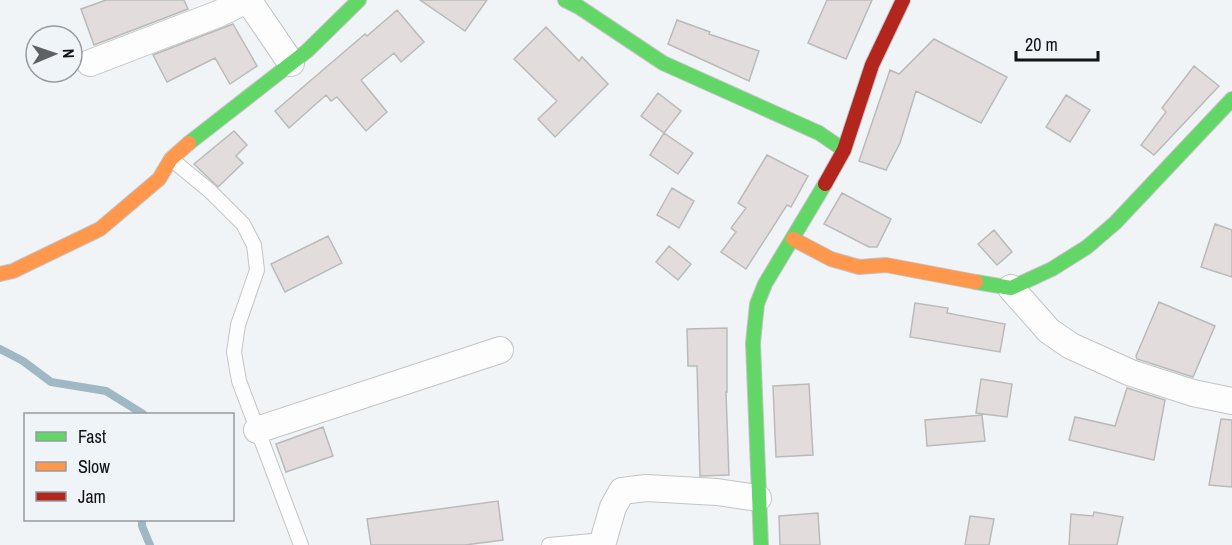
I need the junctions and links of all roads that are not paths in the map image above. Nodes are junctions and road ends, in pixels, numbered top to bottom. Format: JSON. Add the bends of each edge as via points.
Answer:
{"nodes":[{"id":1,"x":247,"y":0,"type":"edge"},
{"id":2,"x":359,"y":0,"type":"edge"},
{"id":3,"x":565,"y":0,"type":"edge"},
{"id":4,"x":903,"y":0,"type":"edge"},
{"id":5,"x":90,"y":63,"type":"dead end"},
{"id":6,"x":291,"y":63,"type":"junction"},
{"id":7,"x":1232,"y":99,"type":"edge"},
{"id":8,"x":844,"y":150,"type":"junction"},
{"id":9,"x":171,"y":159,"type":"junction"},
{"id":10,"x":793,"y":239,"type":"junction"},
{"id":11,"x":0,"y":274,"type":"edge"},
{"id":12,"x":1011,"y":288,"type":"junction"},
{"id":13,"x":500,"y":350,"type":"dead end"},
{"id":14,"x":1232,"y":401,"type":"edge"},
{"id":15,"x":257,"y":430,"type":"junction"},
{"id":16,"x":758,"y":498,"type":"junction"},
{"id":17,"x":602,"y":543,"type":"edge"},
{"id":18,"x":301,"y":545,"type":"edge"},
{"id":19,"x":549,"y":545,"type":"edge"},
{"id":20,"x":761,"y":545,"type":"edge"}],
"edges":[{"from":1,"to":5,"type":"street"},
{"from":1,"to":6,"type":"street"},
{"from":2,"to":6,"type":"main road"},
{"from":3,"to":8,"type":"main road","via":[[663,63],[819,133]]},
{"from":4,"to":8,"type":"main road","via":[[873,65]]},
{"from":6,"to":9,"type":"main road"},
{"from":7,"to":12,"type":"main road","via":[[1115,223],[1087,247],[1053,269]]},
{"from":8,"to":10,"type":"main road"},
{"from":9,"to":11,"type":"main road","via":[[159,179],[100,229]]},
{"from":9,"to":15,"type":"lane","via":[[243,224],[254,245],[257,270],[238,325],[234,352]]},
{"from":10,"to":12,"type":"main road","via":[[831,260],[859,267],[886,265]]},
{"from":10,"to":16,"type":"main road","via":[[757,304],[753,343]]},
{"from":12,"to":14,"type":"street","via":[[1049,332],[1071,346],[1131,373]]},
{"from":13,"to":15,"type":"street"},
{"from":15,"to":18,"type":"lane"},
{"from":16,"to":17,"type":"street","via":[[717,492],[622,490]]},
{"from":16,"to":20,"type":"main road"},
{"from":17,"to":19,"type":"lane"}]}
